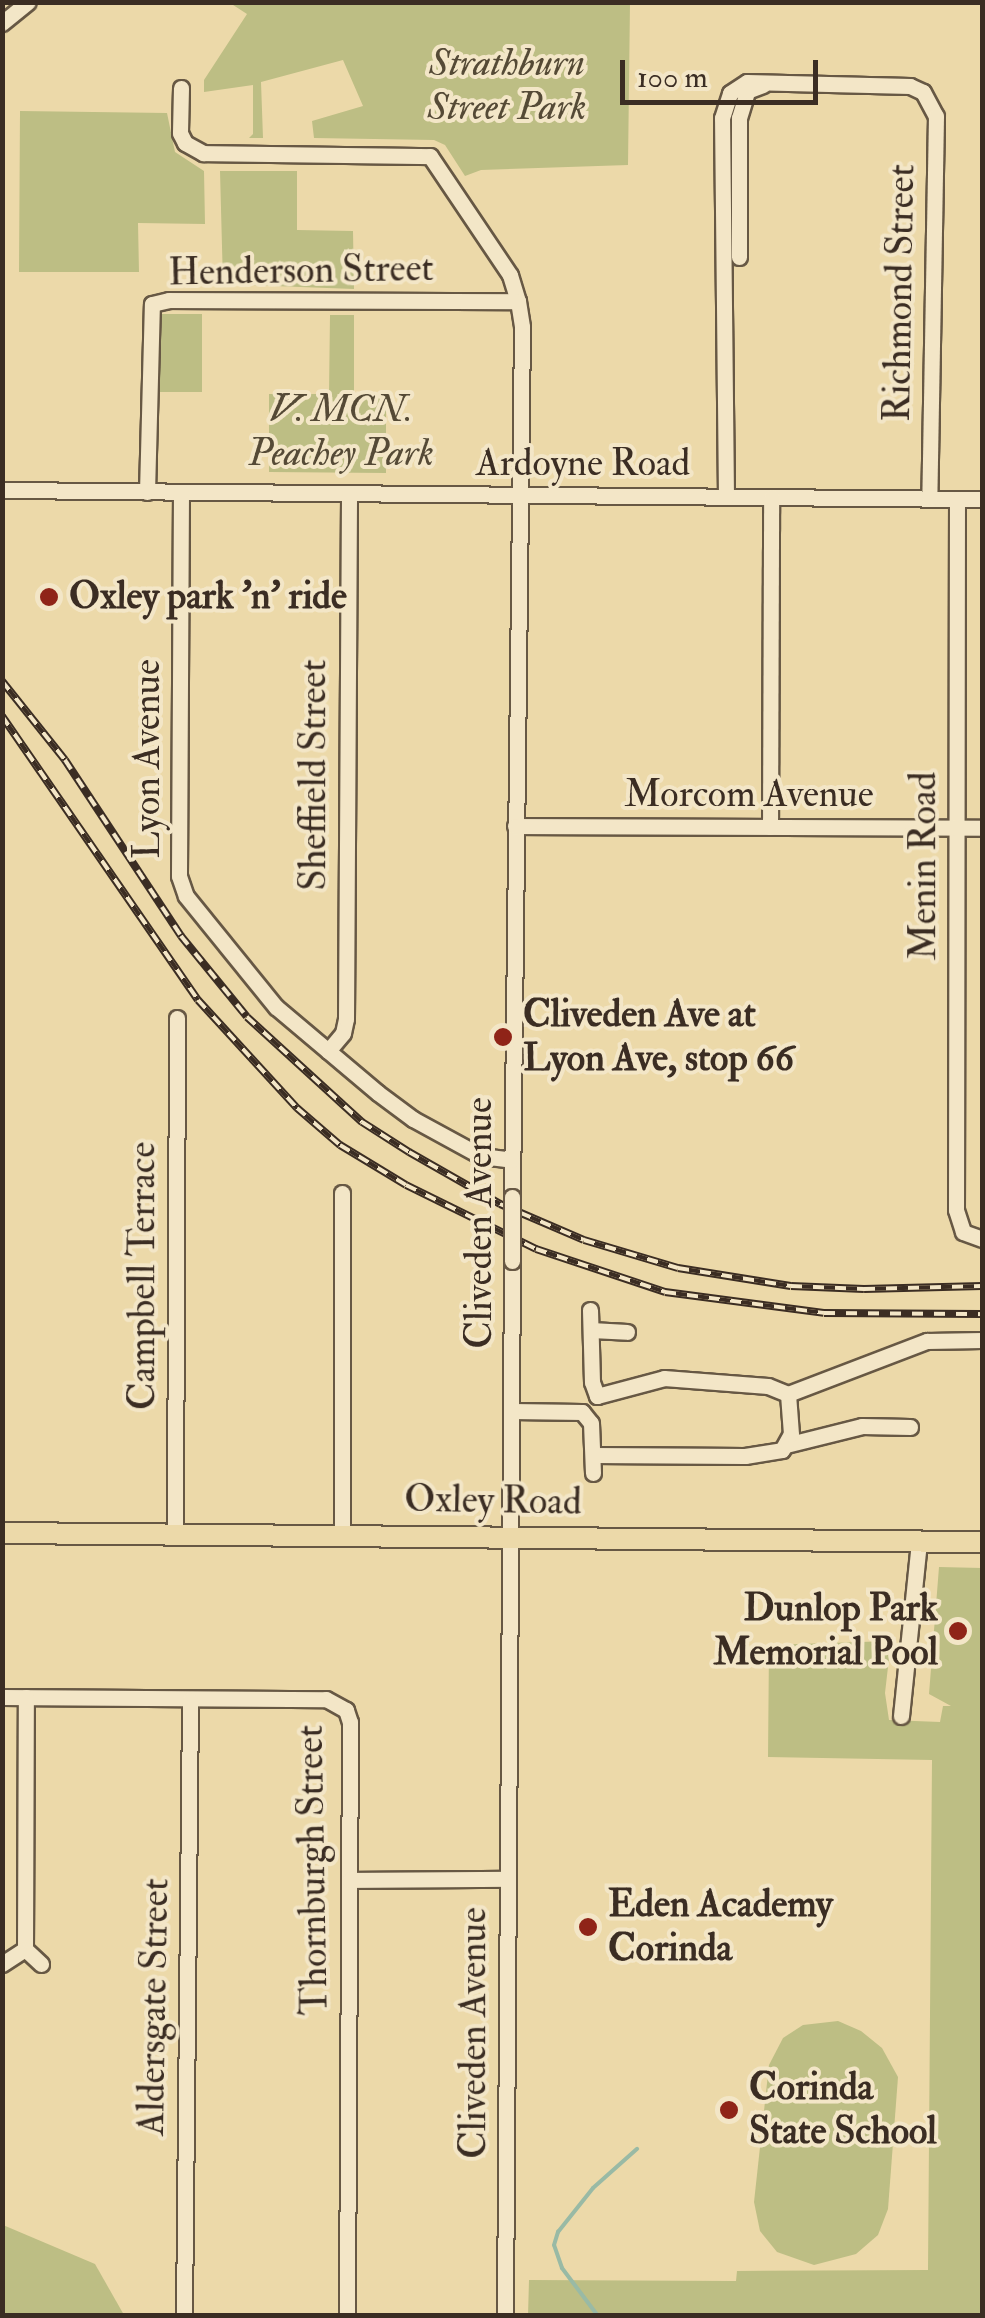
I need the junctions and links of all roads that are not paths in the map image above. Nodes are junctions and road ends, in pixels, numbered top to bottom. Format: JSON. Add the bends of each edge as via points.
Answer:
{"nodes":[{"id":1,"x":28,"y":2,"type":"edge"},
{"id":2,"x":2,"y":22,"type":"edge"},
{"id":3,"x":180,"y":88,"type":"dead end"},
{"id":4,"x":729,"y":220,"type":"junction"},
{"id":5,"x":739,"y":257,"type":"dead end"},
{"id":6,"x":518,"y":301,"type":"junction"},
{"id":7,"x":2,"y":490,"type":"edge"},
{"id":8,"x":147,"y":492,"type":"junction"},
{"id":9,"x":182,"y":492,"type":"junction"},
{"id":10,"x":349,"y":494,"type":"junction"},
{"id":11,"x":517,"y":496,"type":"junction"},
{"id":12,"x":726,"y":497,"type":"junction"},
{"id":13,"x":771,"y":497,"type":"junction"},
{"id":14,"x":929,"y":498,"type":"junction"},
{"id":15,"x":957,"y":498,"type":"junction"},
{"id":16,"x":982,"y":499,"type":"edge"},
{"id":17,"x":515,"y":826,"type":"junction"},
{"id":18,"x":770,"y":827,"type":"junction"},
{"id":19,"x":957,"y":828,"type":"junction"},
{"id":20,"x":982,"y":828,"type":"edge"},
{"id":21,"x":177,"y":1018,"type":"dead end"},
{"id":22,"x":328,"y":1051,"type":"junction"},
{"id":23,"x":512,"y":1160,"type":"junction"},
{"id":24,"x":342,"y":1193,"type":"dead end"},
{"id":25,"x":982,"y":1239,"type":"edge"},
{"id":26,"x":590,"y":1310,"type":"dead end"},
{"id":27,"x":591,"y":1330,"type":"junction"},
{"id":28,"x":627,"y":1332,"type":"dead end"},
{"id":29,"x":982,"y":1340,"type":"edge"},
{"id":30,"x":788,"y":1394,"type":"junction"},
{"id":31,"x":597,"y":1396,"type":"junction"},
{"id":32,"x":512,"y":1411,"type":"junction"},
{"id":33,"x":582,"y":1412,"type":"junction"},
{"id":34,"x":910,"y":1427,"type":"dead end"},
{"id":35,"x":786,"y":1445,"type":"junction"},
{"id":36,"x":592,"y":1455,"type":"junction"},
{"id":37,"x":593,"y":1474,"type":"dead end"},
{"id":38,"x":2,"y":1533,"type":"edge"},
{"id":39,"x":175,"y":1534,"type":"junction"},
{"id":40,"x":342,"y":1536,"type":"junction"},
{"id":41,"x":511,"y":1536,"type":"junction"},
{"id":42,"x":919,"y":1541,"type":"junction"},
{"id":43,"x":982,"y":1542,"type":"edge"},
{"id":44,"x":2,"y":1697,"type":"edge"},
{"id":45,"x":26,"y":1697,"type":"junction"},
{"id":46,"x":190,"y":1700,"type":"junction"},
{"id":47,"x":901,"y":1716,"type":"dead end"},
{"id":48,"x":350,"y":1880,"type":"junction"},
{"id":49,"x":507,"y":1880,"type":"junction"},
{"id":50,"x":25,"y":1950,"type":"junction"},
{"id":51,"x":2,"y":1964,"type":"edge"},
{"id":52,"x":41,"y":1964,"type":"dead end"},
{"id":53,"x":184,"y":2316,"type":"edge"},
{"id":54,"x":347,"y":2316,"type":"edge"},
{"id":55,"x":505,"y":2316,"type":"edge"}],
"edges":[{"from":1,"to":2,"type":"street"},
{"from":3,"to":6,"type":"street","name":"Cliveden Avenue","via":[[180,133],[203,153],[430,156],[510,275]]},
{"from":4,"to":5,"type":"street"},
{"from":4,"to":12,"type":"street"},
{"from":4,"to":14,"type":"street","name":"Richmond Street","via":[[723,108],[736,85],[910,86],[923,92],[936,116]]},
{"from":6,"to":8,"type":"street","name":"Henderson Street","via":[[152,304]]},
{"from":6,"to":11,"type":"street","name":"Cliveden Avenue"},
{"from":7,"to":8,"type":"street","name":"Ardoyne Road"},
{"from":8,"to":9,"type":"street","name":"Ardoyne Road"},
{"from":9,"to":10,"type":"street","name":"Ardoyne Road"},
{"from":9,"to":22,"type":"street","name":"Lyon Avenue","via":[[179,876],[186,896],[248,977]]},
{"from":10,"to":11,"type":"street","name":"Ardoyne Road"},
{"from":10,"to":22,"type":"street","name":"Sheffield Street","via":[[346,1019]]},
{"from":11,"to":12,"type":"street","name":"Ardoyne Road"},
{"from":11,"to":17,"type":"street","name":"Cliveden Avenue"},
{"from":12,"to":13,"type":"street","name":"Ardoyne Road"},
{"from":13,"to":14,"type":"street","name":"Ardoyne Road"},
{"from":13,"to":18,"type":"street"},
{"from":14,"to":15,"type":"street","name":"Ardoyne Road"},
{"from":15,"to":16,"type":"street","name":"Ardoyne Road"},
{"from":15,"to":19,"type":"street","name":"Menin Road"},
{"from":17,"to":18,"type":"street","name":"Morcom Avenue"},
{"from":17,"to":23,"type":"street","name":"Cliveden Avenue"},
{"from":18,"to":19,"type":"street","name":"Morcom Avenue"},
{"from":19,"to":20,"type":"street","name":"Morcom Avenue"},
{"from":19,"to":25,"type":"street","name":"Menin Road","via":[[956,1210],[963,1232]]},
{"from":21,"to":39,"type":"street","name":"Campbell Terrace"},
{"from":22,"to":23,"type":"street","name":"Lyon Avenue","via":[[413,1119],[481,1156]]},
{"from":23,"to":32,"type":"street","name":"Cliveden Avenue","bridge":true},
{"from":24,"to":40,"type":"street"},
{"from":26,"to":27,"type":"street"},
{"from":27,"to":28,"type":"street"},
{"from":27,"to":31,"type":"street"},
{"from":29,"to":30,"type":"street","via":[[927,1341]]},
{"from":30,"to":31,"type":"street","via":[[768,1386],[664,1378]]},
{"from":30,"to":35,"type":"street"},
{"from":31,"to":33,"type":"street"},
{"from":32,"to":33,"type":"street"},
{"from":32,"to":41,"type":"street","name":"Cliveden Avenue"},
{"from":33,"to":36,"type":"street","via":[[590,1422]]},
{"from":34,"to":35,"type":"street","via":[[862,1426]]},
{"from":35,"to":36,"type":"street","via":[[761,1455]]},
{"from":36,"to":37,"type":"street"},
{"from":38,"to":39,"type":"main road","name":"Oxley Road"},
{"from":39,"to":40,"type":"main road","name":"Oxley Road"},
{"from":40,"to":41,"type":"main road","name":"Oxley Road"},
{"from":41,"to":42,"type":"main road","name":"Oxley Road"},
{"from":41,"to":49,"type":"street","name":"Cliveden Avenue"},
{"from":42,"to":43,"type":"main road","name":"Oxley Road"},
{"from":42,"to":47,"type":"street"},
{"from":44,"to":45,"type":"street","name":"Thornburgh Street"},
{"from":45,"to":46,"type":"street","name":"Thornburgh Street"},
{"from":45,"to":50,"type":"street"},
{"from":46,"to":48,"type":"street","name":"Thornburgh Street","via":[[326,1699],[346,1710]]},
{"from":46,"to":53,"type":"street","name":"Aldersgate Street"},
{"from":48,"to":49,"type":"street"},
{"from":48,"to":54,"type":"street","name":"Thornburgh Street"},
{"from":49,"to":55,"type":"street","name":"Cliveden Avenue"},
{"from":50,"to":51,"type":"street"},
{"from":50,"to":52,"type":"street"}]}
